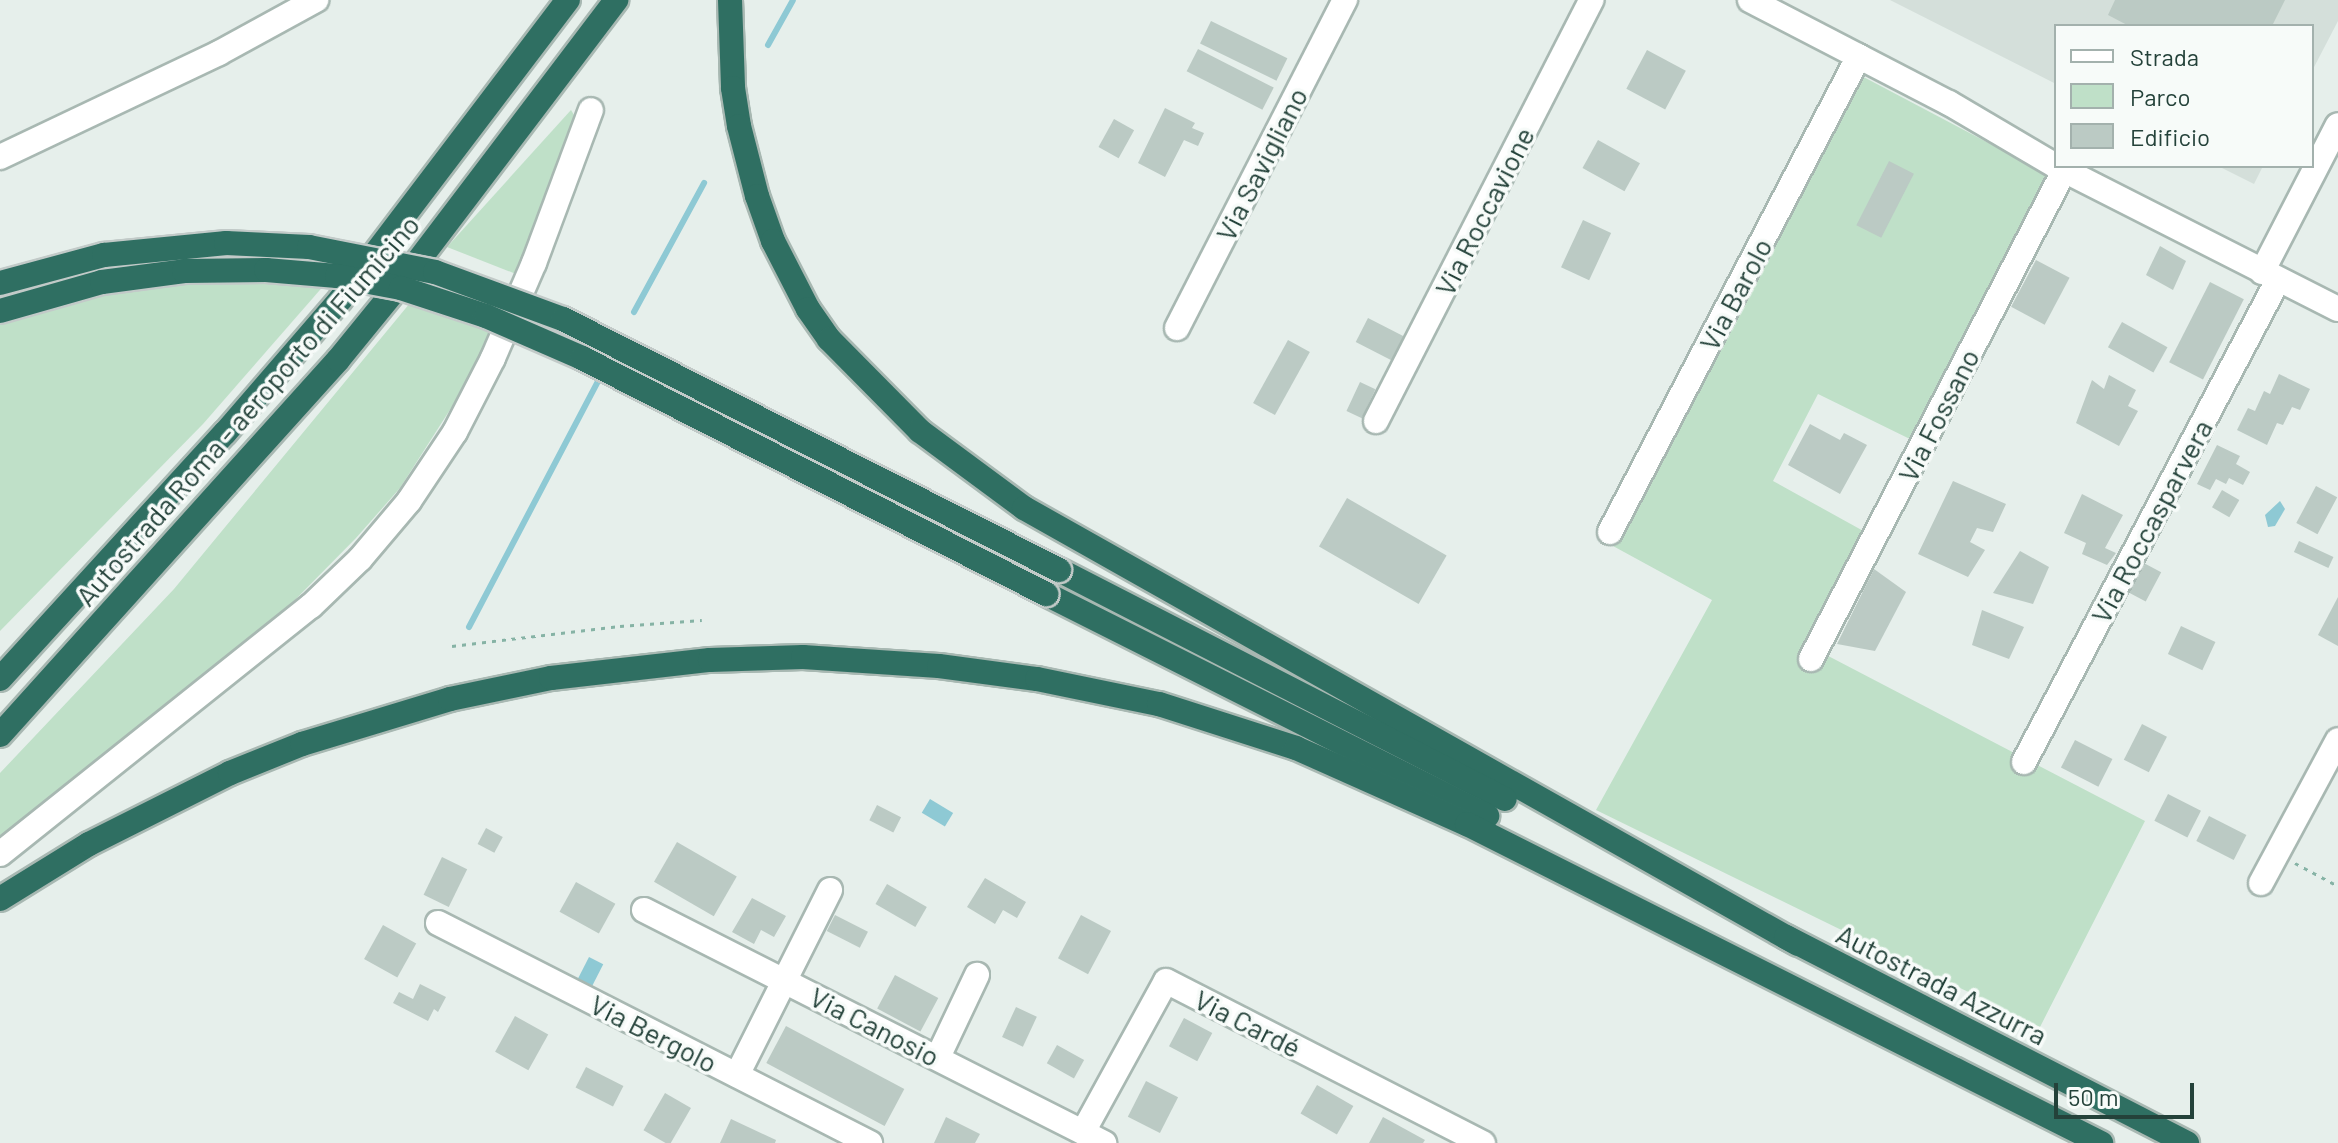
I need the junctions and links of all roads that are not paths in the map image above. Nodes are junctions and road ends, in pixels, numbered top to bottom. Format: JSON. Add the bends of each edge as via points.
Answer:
{"nodes":[{"id":1,"x":316,"y":0,"type":"edge"},
{"id":2,"x":568,"y":0,"type":"edge"},
{"id":3,"x":616,"y":0,"type":"edge"},
{"id":4,"x":730,"y":0,"type":"edge"},
{"id":5,"x":1345,"y":0,"type":"edge"},
{"id":6,"x":1591,"y":0,"type":"edge"},
{"id":7,"x":1750,"y":0,"type":"edge"},
{"id":8,"x":1859,"y":56,"type":"junction"},
{"id":9,"x":591,"y":110,"type":"dead end"},
{"id":10,"x":2338,"y":125,"type":"edge"},
{"id":11,"x":0,"y":157,"type":"edge"},
{"id":12,"x":2054,"y":165,"type":"edge"},
{"id":13,"x":2059,"y":168,"type":"edge"},
{"id":14,"x":2270,"y":276,"type":"junction"},
{"id":15,"x":0,"y":283,"type":"edge"},
{"id":16,"x":2338,"y":309,"type":"edge"},
{"id":17,"x":0,"y":311,"type":"edge"},
{"id":18,"x":1177,"y":328,"type":"dead end"},
{"id":19,"x":1376,"y":421,"type":"dead end"},
{"id":20,"x":1610,"y":532,"type":"dead end"},
{"id":21,"x":1811,"y":659,"type":"dead end"},
{"id":22,"x":0,"y":679,"type":"edge"},
{"id":23,"x":0,"y":735,"type":"edge"},
{"id":24,"x":2338,"y":740,"type":"edge"},
{"id":25,"x":2024,"y":762,"type":"dead end"},
{"id":26,"x":0,"y":854,"type":"edge"},
{"id":27,"x":2261,"y":883,"type":"dead end"},
{"id":28,"x":830,"y":890,"type":"dead end"},
{"id":29,"x":0,"y":899,"type":"edge"},
{"id":30,"x":644,"y":910,"type":"dead end"},
{"id":31,"x":438,"y":923,"type":"dead end"},
{"id":32,"x":1798,"y":944,"type":"junction"},
{"id":33,"x":977,"y":975,"type":"dead end"},
{"id":34,"x":783,"y":980,"type":"junction"},
{"id":35,"x":1784,"y":980,"type":"junction"},
{"id":36,"x":938,"y":1057,"type":"junction"},
{"id":37,"x":737,"y":1075,"type":"junction"},
{"id":38,"x":1094,"y":1138,"type":"edge"},
{"id":39,"x":870,"y":1143,"type":"edge"},
{"id":40,"x":1483,"y":1143,"type":"edge"},
{"id":41,"x":2101,"y":1143,"type":"edge"},
{"id":42,"x":2187,"y":1143,"type":"edge"}],
"edges":[{"from":1,"to":11,"type":"street","via":[[219,53]]},
{"from":2,"to":22,"type":"highway","name":"Autostrada Roma - aeroporto di Fiumicino","via":[[340,300]]},
{"from":3,"to":23,"type":"highway","name":"Autostrada Roma - aeroporto di Fiumicino","via":[[338,360]]},
{"from":4,"to":32,"type":"highway","via":[[739,126],[773,241],[829,339],[920,431],[1024,508]]},
{"from":5,"to":18,"type":"street","name":"Via Savigliano"},
{"from":6,"to":19,"type":"street","name":"Via Roccavione"},
{"from":7,"to":8,"type":"street"},
{"from":8,"to":12,"type":"street"},
{"from":8,"to":20,"type":"street","name":"Via Barolo"},
{"from":9,"to":26,"type":"street","via":[[493,358],[455,432],[409,501],[311,606]]},
{"from":10,"to":14,"type":"street","name":"Via Roccasparvera"},
{"from":13,"to":14,"type":"street"},
{"from":13,"to":21,"type":"street","name":"Via Fossano"},
{"from":14,"to":16,"type":"street"},
{"from":14,"to":25,"type":"street","name":"Via Roccasparvera"},
{"from":15,"to":32,"type":"highway","bridge":true,"via":[[104,255],[226,243],[309,247],[435,272],[563,319]]},
{"from":17,"to":35,"type":"highway","bridge":true,"via":[[102,282],[197,270],[308,273],[401,288],[486,316],[582,358],[1516,830]]},
{"from":24,"to":27,"type":"street"},
{"from":28,"to":34,"type":"street"},
{"from":29,"to":35,"type":"highway","via":[[166,803],[302,744],[376,719],[450,699],[604,670],[710,660],[849,659],[1037,679],[1159,704],[1296,748],[1467,824]]},
{"from":30,"to":34,"type":"street","name":"Via Canosio"},
{"from":31,"to":37,"type":"street","name":"Via Bergolo"},
{"from":32,"to":42,"type":"highway","name":"Autostrada Azzurra"},
{"from":33,"to":36,"type":"street"},
{"from":34,"to":36,"type":"street","name":"Via Canosio"},
{"from":34,"to":37,"type":"street"},
{"from":35,"to":41,"type":"highway"},
{"from":36,"to":38,"type":"street","name":"Via Canosio"},
{"from":37,"to":39,"type":"street","name":"Via Bergolo"},
{"from":38,"to":40,"type":"street","name":"Via Cardé","via":[[1166,981]]}]}
